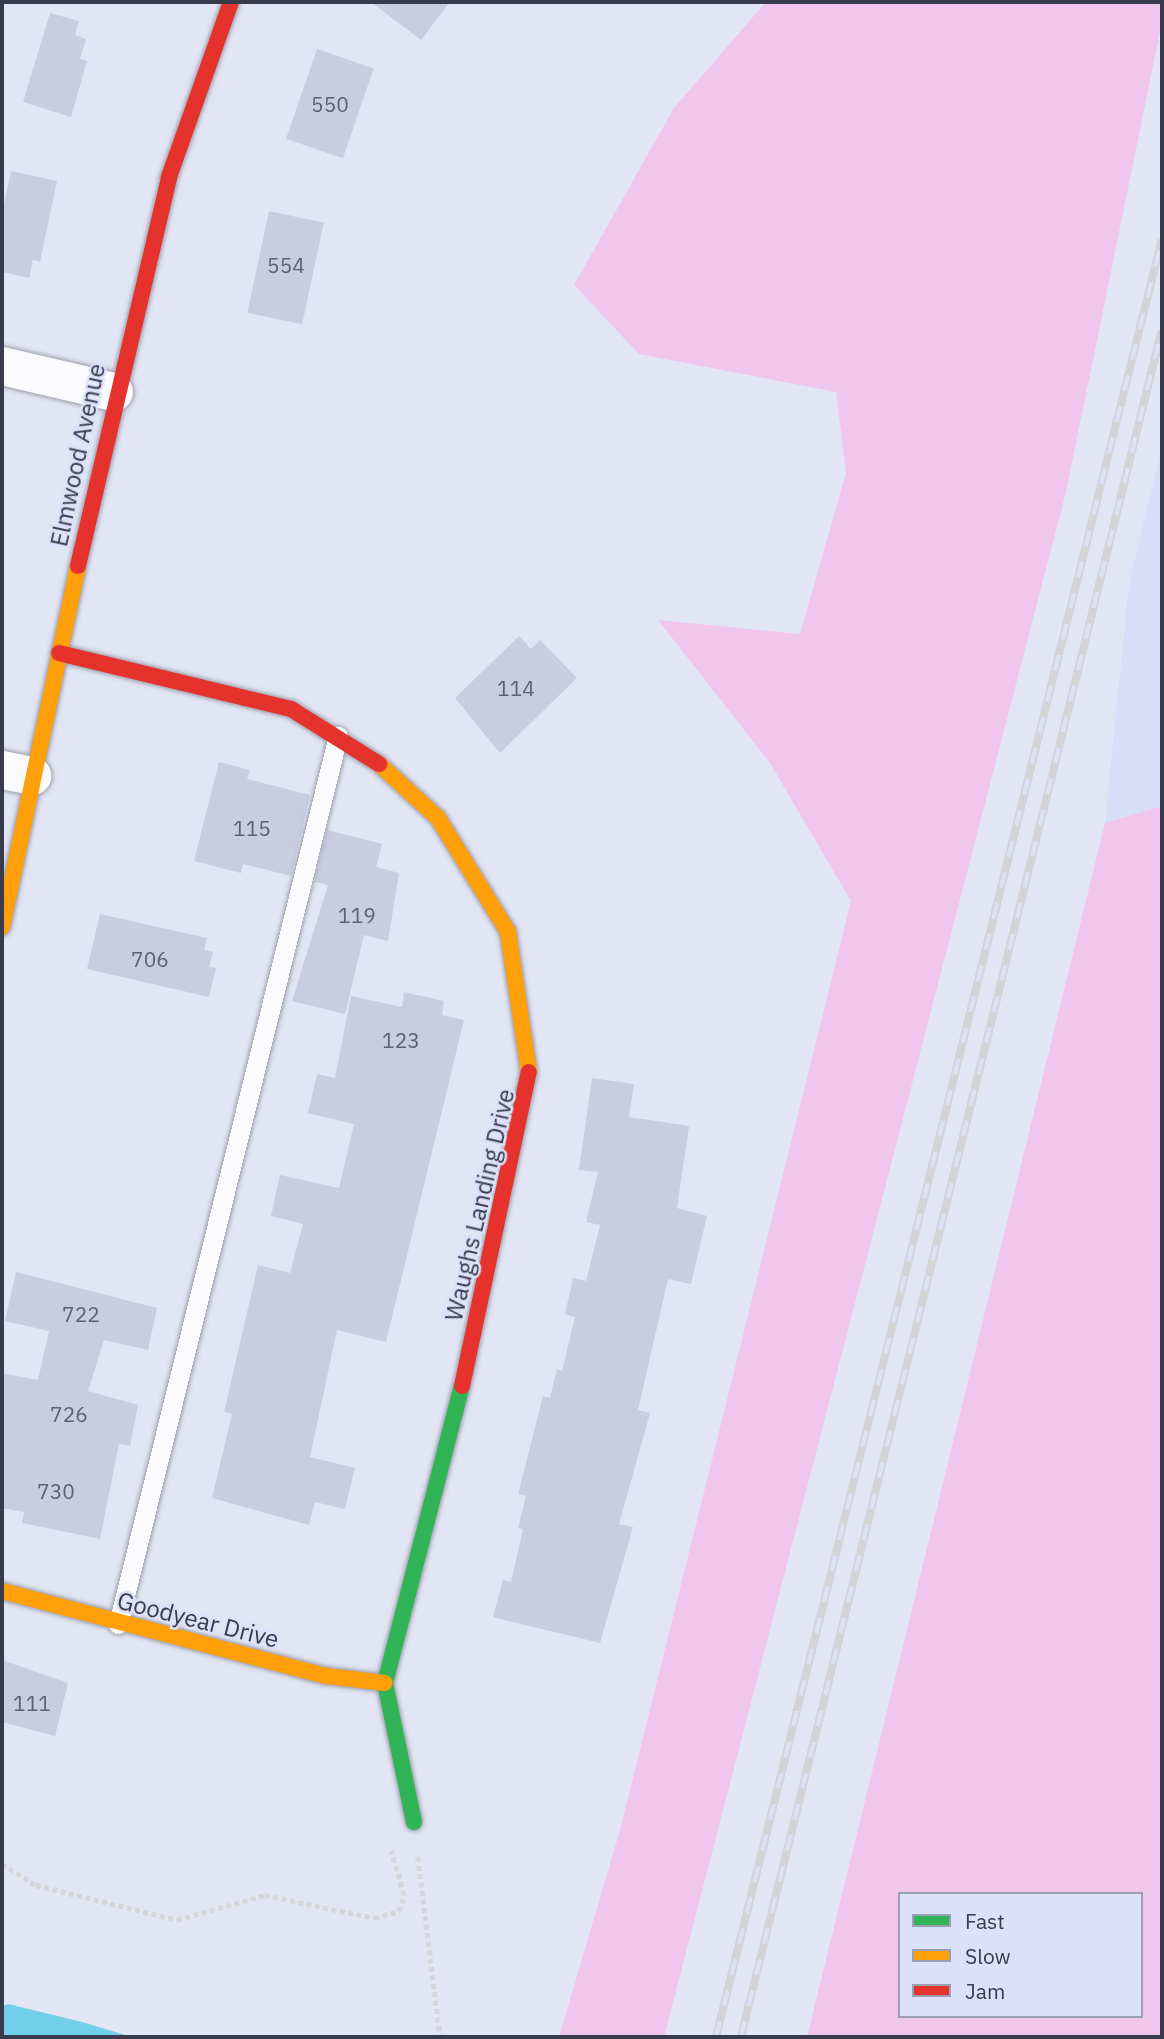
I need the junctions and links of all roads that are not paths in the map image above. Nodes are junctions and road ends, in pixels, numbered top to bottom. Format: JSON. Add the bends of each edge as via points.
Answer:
{"nodes":[{"id":1,"x":231,"y":2,"type":"edge"},
{"id":2,"x":2,"y":366,"type":"edge"},
{"id":3,"x":114,"y":392,"type":"junction"},
{"id":4,"x":59,"y":653,"type":"junction"},
{"id":5,"x":338,"y":736,"type":"junction"},
{"id":6,"x":17,"y":773,"type":"edge"},
{"id":7,"x":2,"y":928,"type":"edge"},
{"id":8,"x":2,"y":1591,"type":"edge"},
{"id":9,"x":118,"y":1624,"type":"junction"},
{"id":10,"x":385,"y":1683,"type":"junction"},
{"id":11,"x":414,"y":1822,"type":"road end"}],
"edges":[{"from":1,"to":3,"type":"street","name":"Elmwood Avenue","via":[[169,177]]},
{"from":2,"to":3,"type":"street"},
{"from":3,"to":4,"type":"street","name":"Elmwood Avenue"},
{"from":4,"to":5,"type":"street","name":"Waughs Landing Drive","via":[[291,709]]},
{"from":4,"to":6,"type":"street","name":"Elmwood Avenue"},
{"from":5,"to":9,"type":"lane"},
{"from":5,"to":10,"type":"street","name":"Waughs Landing Drive","via":[[398,777],[438,818],[508,932],[531,1082],[440,1484]]},
{"from":6,"to":7,"type":"street","name":"Elmwood Avenue"},
{"from":8,"to":9,"type":"street","name":"Goodyear Drive"},
{"from":9,"to":10,"type":"street","name":"Goodyear Drive","via":[[327,1676]]},
{"from":10,"to":11,"type":"street","name":"Waughs Landing Drive"}]}
